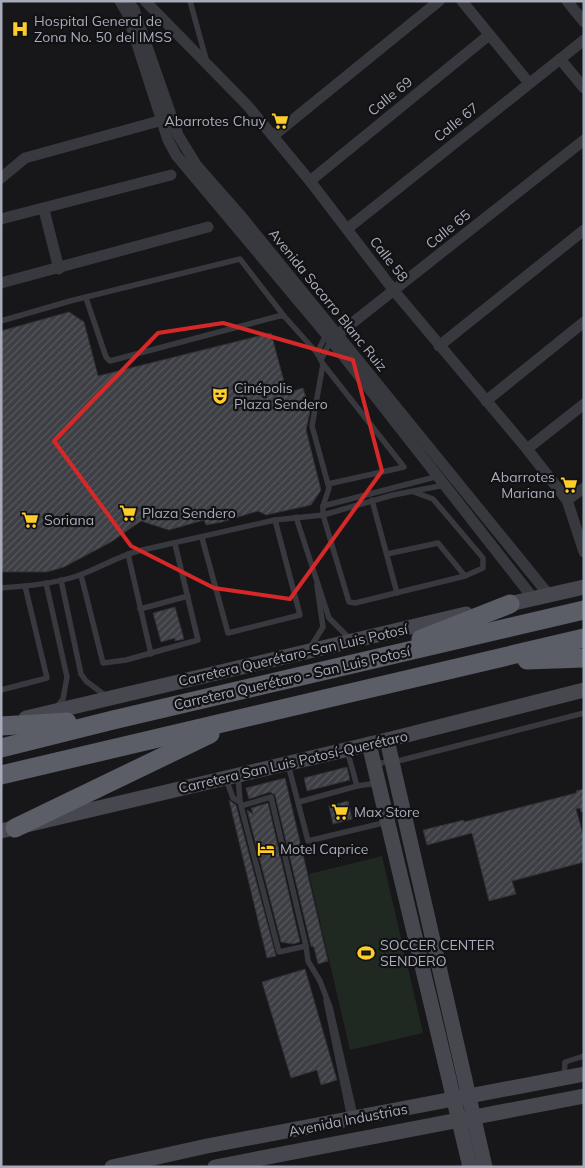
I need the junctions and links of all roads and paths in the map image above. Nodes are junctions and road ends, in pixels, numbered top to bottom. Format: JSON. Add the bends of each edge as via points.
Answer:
{"nodes":[{"id":1,"x":120,"y":1,"type":"edge"},
{"id":2,"x":126,"y":1,"type":"edge"},
{"id":3,"x":145,"y":1,"type":"edge"},
{"id":4,"x":190,"y":1,"type":"edge"},
{"id":5,"x":439,"y":1,"type":"edge"},
{"id":6,"x":462,"y":1,"type":"edge"},
{"id":7,"x":567,"y":1,"type":"edge"},
{"id":8,"x":584,"y":22,"type":"edge"},
{"id":9,"x":489,"y":35,"type":"junction"},
{"id":10,"x":584,"y":40,"type":"edge"},
{"id":11,"x":560,"y":59,"type":"junction"},
{"id":12,"x":206,"y":62,"type":"junction"},
{"id":13,"x":529,"y":83,"type":"junction"},
{"id":14,"x":584,"y":88,"type":"edge"},
{"id":15,"x":167,"y":119,"type":"junction"},
{"id":16,"x":273,"y":136,"type":"junction"},
{"id":17,"x":582,"y":145,"type":"edge"},
{"id":18,"x":171,"y":175,"type":"dead end"},
{"id":19,"x":1,"y":178,"type":"edge"},
{"id":20,"x":310,"y":181,"type":"junction"},
{"id":21,"x":44,"y":210,"type":"junction"},
{"id":22,"x":1,"y":219,"type":"edge"},
{"id":23,"x":208,"y":227,"type":"dead end"},
{"id":24,"x":347,"y":229,"type":"junction"},
{"id":25,"x":584,"y":230,"type":"edge"},
{"id":26,"x":59,"y":269,"type":"junction"},
{"id":27,"x":1,"y":283,"type":"edge"},
{"id":28,"x":395,"y":292,"type":"junction"},
{"id":29,"x":86,"y":298,"type":"junction"},
{"id":30,"x":284,"y":316,"type":"junction"},
{"id":31,"x":1,"y":321,"type":"edge"},
{"id":32,"x":584,"y":322,"type":"edge"},
{"id":33,"x":331,"y":335,"type":"junction"},
{"id":34,"x":439,"y":346,"type":"junction"},
{"id":35,"x":317,"y":353,"type":"junction"},
{"id":36,"x":322,"y":361,"type":"junction"},
{"id":37,"x":486,"y":401,"type":"junction"},
{"id":38,"x":584,"y":404,"type":"edge"},
{"id":39,"x":527,"y":449,"type":"junction"},
{"id":40,"x":442,"y":481,"type":"junction"},
{"id":41,"x":328,"y":484,"type":"junction"},
{"id":42,"x":581,"y":491,"type":"edge"},
{"id":43,"x":414,"y":492,"type":"junction"},
{"id":44,"x":372,"y":500,"type":"junction"},
{"id":45,"x":567,"y":500,"type":"junction"},
{"id":46,"x":323,"y":506,"type":"junction"},
{"id":47,"x":323,"y":515,"type":"junction"},
{"id":48,"x":296,"y":517,"type":"junction"},
{"id":49,"x":275,"y":520,"type":"junction"},
{"id":50,"x":202,"y":538,"type":"junction"},
{"id":51,"x":175,"y":544,"type":"junction"},
{"id":52,"x":584,"y":552,"type":"edge"},
{"id":53,"x":128,"y":554,"type":"junction"},
{"id":54,"x":387,"y":554,"type":"junction"},
{"id":55,"x":518,"y":558,"type":"junction"},
{"id":56,"x":508,"y":565,"type":"junction"},
{"id":57,"x":81,"y":575,"type":"junction"},
{"id":58,"x":465,"y":576,"type":"junction"},
{"id":59,"x":61,"y":580,"type":"junction"},
{"id":60,"x":46,"y":583,"type":"junction"},
{"id":61,"x":317,"y":583,"type":"junction"},
{"id":62,"x":24,"y":586,"type":"junction"},
{"id":63,"x":584,"y":586,"type":"edge"},
{"id":64,"x":1,"y":588,"type":"edge"},
{"id":65,"x":397,"y":592,"type":"junction"},
{"id":66,"x":549,"y":595,"type":"junction"},
{"id":67,"x":188,"y":596,"type":"junction"},
{"id":68,"x":533,"y":598,"type":"junction"},
{"id":69,"x":510,"y":604,"type":"junction"},
{"id":70,"x":140,"y":609,"type":"junction"},
{"id":71,"x":584,"y":610,"type":"edge"},
{"id":72,"x":584,"y":638,"type":"edge"},
{"id":73,"x":352,"y":641,"type":"junction"},
{"id":74,"x":308,"y":652,"type":"junction"},
{"id":75,"x":151,"y":654,"type":"junction"},
{"id":76,"x":584,"y":658,"type":"edge"},
{"id":77,"x":363,"y":661,"type":"junction"},
{"id":78,"x":486,"y":662,"type":"junction"},
{"id":79,"x":1,"y":690,"type":"edge"},
{"id":80,"x":584,"y":690,"type":"edge"},
{"id":81,"x":110,"y":699,"type":"junction"},
{"id":82,"x":48,"y":713,"type":"junction"},
{"id":83,"x":584,"y":713,"type":"edge"},
{"id":84,"x":241,"y":718,"type":"junction"},
{"id":85,"x":113,"y":720,"type":"junction"},
{"id":86,"x":1,"y":725,"type":"edge"},
{"id":87,"x":388,"y":740,"type":"junction"},
{"id":88,"x":369,"y":744,"type":"junction"},
{"id":89,"x":1,"y":748,"type":"edge"},
{"id":90,"x":347,"y":749,"type":"junction"},
{"id":91,"x":393,"y":761,"type":"junction"},
{"id":92,"x":288,"y":763,"type":"junction"},
{"id":93,"x":374,"y":764,"type":"junction"},
{"id":94,"x":1,"y":775,"type":"edge"},
{"id":95,"x":232,"y":777,"type":"junction"},
{"id":96,"x":378,"y":783,"type":"junction"},
{"id":97,"x":357,"y":786,"type":"junction"},
{"id":98,"x":299,"y":802,"type":"junction"},
{"id":99,"x":240,"y":804,"type":"junction"},
{"id":100,"x":387,"y":822,"type":"junction"},
{"id":101,"x":8,"y":830,"type":"edge"},
{"id":102,"x":410,"y":835,"type":"junction"},
{"id":103,"x":391,"y":840,"type":"junction"},
{"id":104,"x":306,"y":946,"type":"junction"},
{"id":105,"x":453,"y":1027,"type":"junction"},
{"id":106,"x":437,"y":1030,"type":"junction"},
{"id":107,"x":584,"y":1056,"type":"edge"},
{"id":108,"x":584,"y":1074,"type":"edge"},
{"id":109,"x":564,"y":1078,"type":"junction"},
{"id":110,"x":468,"y":1095,"type":"junction"},
{"id":111,"x":584,"y":1096,"type":"edge"},
{"id":112,"x":453,"y":1100,"type":"junction"},
{"id":113,"x":465,"y":1117,"type":"junction"},
{"id":114,"x":353,"y":1119,"type":"junction"},
{"id":115,"x":112,"y":1167,"type":"edge"},
{"id":116,"x":215,"y":1167,"type":"edge"},
{"id":117,"x":470,"y":1167,"type":"edge"},
{"id":118,"x":485,"y":1167,"type":"edge"}],
"edges":[{"from":1,"to":15,"type":"street","name":"Avenida Socorro Blanc Ruiz"},
{"from":2,"to":15,"type":"street","name":"Avenida Socorro Blanc Ruiz","via":[[134,9]]},
{"from":3,"to":12,"type":"street","name":"Calle 58"},
{"from":4,"to":12,"type":"lane"},
{"from":5,"to":16,"type":"street"},
{"from":6,"to":9,"type":"street"},
{"from":7,"to":8,"type":"street"},
{"from":9,"to":13,"type":"street"},
{"from":9,"to":20,"type":"street","name":"Calle 69"},
{"from":10,"to":11,"type":"street","name":"Calle 67"},
{"from":11,"to":13,"type":"street","name":"Calle 67"},
{"from":11,"to":14,"type":"street"},
{"from":12,"to":16,"type":"street","name":"Calle 58"},
{"from":13,"to":24,"type":"street","name":"Calle 67"},
{"from":15,"to":19,"type":"street","via":[[25,158]]},
{"from":15,"to":33,"type":"street","name":"Avenida Socorro Blanc Ruiz","via":[[168,140],[176,155],[193,168]]},
{"from":16,"to":20,"type":"street","name":"Calle 58"},
{"from":17,"to":28,"type":"street","name":"Calle 65"},
{"from":18,"to":21,"type":"street"},
{"from":20,"to":24,"type":"street","name":"Calle 58"},
{"from":21,"to":22,"type":"street"},
{"from":21,"to":26,"type":"street"},
{"from":23,"to":26,"type":"street"},
{"from":24,"to":28,"type":"street","name":"Calle 58"},
{"from":25,"to":34,"type":"street"},
{"from":26,"to":27,"type":"street"},
{"from":28,"to":33,"type":"street","name":"Calle 65"},
{"from":28,"to":34,"type":"street","name":"Calle 58"},
{"from":29,"to":30,"type":"lane","via":[[240,259]]},
{"from":29,"to":30,"type":"lane","via":[[110,361]]},
{"from":29,"to":31,"type":"lane"},
{"from":30,"to":35,"type":"lane"},
{"from":32,"to":37,"type":"street"},
{"from":33,"to":35,"type":"lane"},
{"from":33,"to":36,"type":"lane"},
{"from":33,"to":40,"type":"street","name":"Avenida Socorro Blanc Ruiz"},
{"from":33,"to":55,"type":"street","name":"Avenida Socorro Blanc Ruiz"},
{"from":34,"to":37,"type":"street","name":"Calle 58"},
{"from":35,"to":36,"type":"lane"},
{"from":36,"to":41,"type":"lane","via":[[312,426]]},
{"from":36,"to":41,"type":"lane","via":[[404,467]]},
{"from":37,"to":39,"type":"street","name":"Calle 58"},
{"from":38,"to":39,"type":"street"},
{"from":39,"to":45,"type":"street","name":"Calle 58"},
{"from":40,"to":43,"type":"lane"},
{"from":40,"to":46,"type":"lane"},
{"from":40,"to":56,"type":"street","name":"Avenida Socorro Blanc Ruiz"},
{"from":41,"to":46,"type":"lane"},
{"from":42,"to":45,"type":"street"},
{"from":43,"to":44,"type":"lane"},
{"from":43,"to":58,"type":"lane","via":[[433,500],[483,558],[480,572]]},
{"from":44,"to":47,"type":"lane"},
{"from":44,"to":54,"type":"lane"},
{"from":45,"to":52,"type":"street","name":"Calle 58"},
{"from":46,"to":47,"type":"lane"},
{"from":47,"to":48,"type":"lane"},
{"from":47,"to":65,"type":"lane","via":[[348,602]]},
{"from":48,"to":49,"type":"lane"},
{"from":48,"to":61,"type":"lane"},
{"from":49,"to":50,"type":"lane"},
{"from":49,"to":50,"type":"lane","via":[[300,615],[275,622],[228,633]]},
{"from":50,"to":51,"type":"lane"},
{"from":51,"to":53,"type":"lane"},
{"from":51,"to":67,"type":"lane"},
{"from":53,"to":57,"type":"lane"},
{"from":53,"to":70,"type":"lane"},
{"from":54,"to":58,"type":"lane","via":[[438,542]]},
{"from":54,"to":65,"type":"lane"},
{"from":55,"to":56,"type":"street","via":[[516,564]]},
{"from":55,"to":66,"type":"street","name":"Avenida Socorro Blanc Ruiz"},
{"from":56,"to":68,"type":"street","name":"Avenida Socorro Blanc Ruiz"},
{"from":57,"to":59,"type":"lane"},
{"from":57,"to":75,"type":"lane","via":[[103,663]]},
{"from":58,"to":65,"type":"lane"},
{"from":59,"to":60,"type":"lane"},
{"from":59,"to":81,"type":"lane","via":[[81,674],[86,682]]},
{"from":60,"to":62,"type":"lane"},
{"from":60,"to":82,"type":"lane","via":[[67,676],[63,699]]},
{"from":61,"to":73,"type":"lane","via":[[329,618]]},
{"from":61,"to":74,"type":"lane","via":[[323,627]]},
{"from":62,"to":64,"type":"lane"},
{"from":62,"to":79,"type":"lane","via":[[47,678]]},
{"from":63,"to":66,"type":"main road","name":"Carretera Querétaro-San Luis Potosí"},
{"from":66,"to":68,"type":"main road","name":"Carretera Querétaro-San Luis Potosí"},
{"from":67,"to":70,"type":"lane"},
{"from":67,"to":75,"type":"lane","via":[[198,640]]},
{"from":68,"to":69,"type":"main road","name":"Carretera Querétaro-San Luis Potosí"},
{"from":69,"to":73,"type":"main road","name":"Carretera Querétaro-San Luis Potosí"},
{"from":69,"to":77,"type":"highway"},
{"from":70,"to":75,"type":"lane"},
{"from":71,"to":77,"type":"highway","name":"Carretera Querétaro - San Luis Potosí"},
{"from":72,"to":78,"type":"highway","name":"Carretera Querétaro - San Luis Potosí"},
{"from":73,"to":74,"type":"main road","name":"Carretera Querétaro-San Luis Potosí"},
{"from":74,"to":81,"type":"main road","name":"Carretera Querétaro-San Luis Potosí"},
{"from":76,"to":78,"type":"highway"},
{"from":77,"to":85,"type":"highway","name":"Carretera Querétaro - San Luis Potosí"},
{"from":78,"to":84,"type":"highway","name":"Carretera Querétaro - San Luis Potosí"},
{"from":80,"to":87,"type":"main road","name":"Carretera San Luis Potosí-Querétaro"},
{"from":81,"to":82,"type":"main road","name":"Carretera Querétaro-San Luis Potosí"},
{"from":82,"to":86,"type":"main road","name":"Carretera Querétaro-San Luis Potosí"},
{"from":83,"to":91,"type":"lane"},
{"from":84,"to":94,"type":"highway","name":"Carretera Querétaro - San Luis Potosí"},
{"from":84,"to":101,"type":"highway"},
{"from":85,"to":86,"type":"highway"},
{"from":85,"to":89,"type":"highway","name":"Carretera Querétaro - San Luis Potosí"},
{"from":87,"to":88,"type":"main road","name":"Carretera San Luis Potosí-Querétaro"},
{"from":87,"to":91,"type":"main road"},
{"from":88,"to":90,"type":"main road","name":"Carretera San Luis Potosí-Querétaro"},
{"from":88,"to":93,"type":"main road"},
{"from":90,"to":92,"type":"main road","name":"Carretera San Luis Potosí-Querétaro"},
{"from":90,"to":97,"type":"lane"},
{"from":91,"to":93,"type":"lane"},
{"from":91,"to":102,"type":"main road"},
{"from":92,"to":95,"type":"main road","name":"Carretera San Luis Potosí-Querétaro"},
{"from":92,"to":98,"type":"lane"},
{"from":93,"to":96,"type":"main road"},
{"from":95,"to":99,"type":"lane"},
{"from":95,"to":99,"type":"lane","via":[[234,798]]},
{"from":95,"to":101,"type":"main road","name":"Carretera San Luis Potosí-Querétaro"},
{"from":96,"to":97,"type":"lane"},
{"from":96,"to":100,"type":"main road"},
{"from":97,"to":98,"type":"lane"},
{"from":98,"to":100,"type":"lane","via":[[308,841]]},
{"from":99,"to":104,"type":"lane","via":[[279,952]]},
{"from":99,"to":104,"type":"lane","via":[[271,797]]},
{"from":100,"to":103,"type":"main road"},
{"from":102,"to":103,"type":"main road"},
{"from":102,"to":105,"type":"main road"},
{"from":103,"to":106,"type":"main road"},
{"from":104,"to":114,"type":"lane","via":[[308,961],[317,973],[326,998]]},
{"from":105,"to":106,"type":"main road"},
{"from":105,"to":110,"type":"main road"},
{"from":106,"to":112,"type":"main road"},
{"from":107,"to":109,"type":"lane","via":[[565,1062]]},
{"from":108,"to":109,"type":"main road","name":"Avenida Industrias"},
{"from":109,"to":110,"type":"main road","name":"Avenida Industrias"},
{"from":110,"to":112,"type":"main road","name":"Avenida Industrias"},
{"from":110,"to":113,"type":"main road"},
{"from":111,"to":113,"type":"main road","name":"Avenida Industrias"},
{"from":112,"to":113,"type":"main road"},
{"from":112,"to":114,"type":"main road","name":"Avenida Industrias"},
{"from":113,"to":116,"type":"main road","name":"Avenida Industrias"},
{"from":113,"to":117,"type":"main road"},
{"from":113,"to":118,"type":"main road"},
{"from":114,"to":115,"type":"main road","name":"Avenida Industrias"}]}
